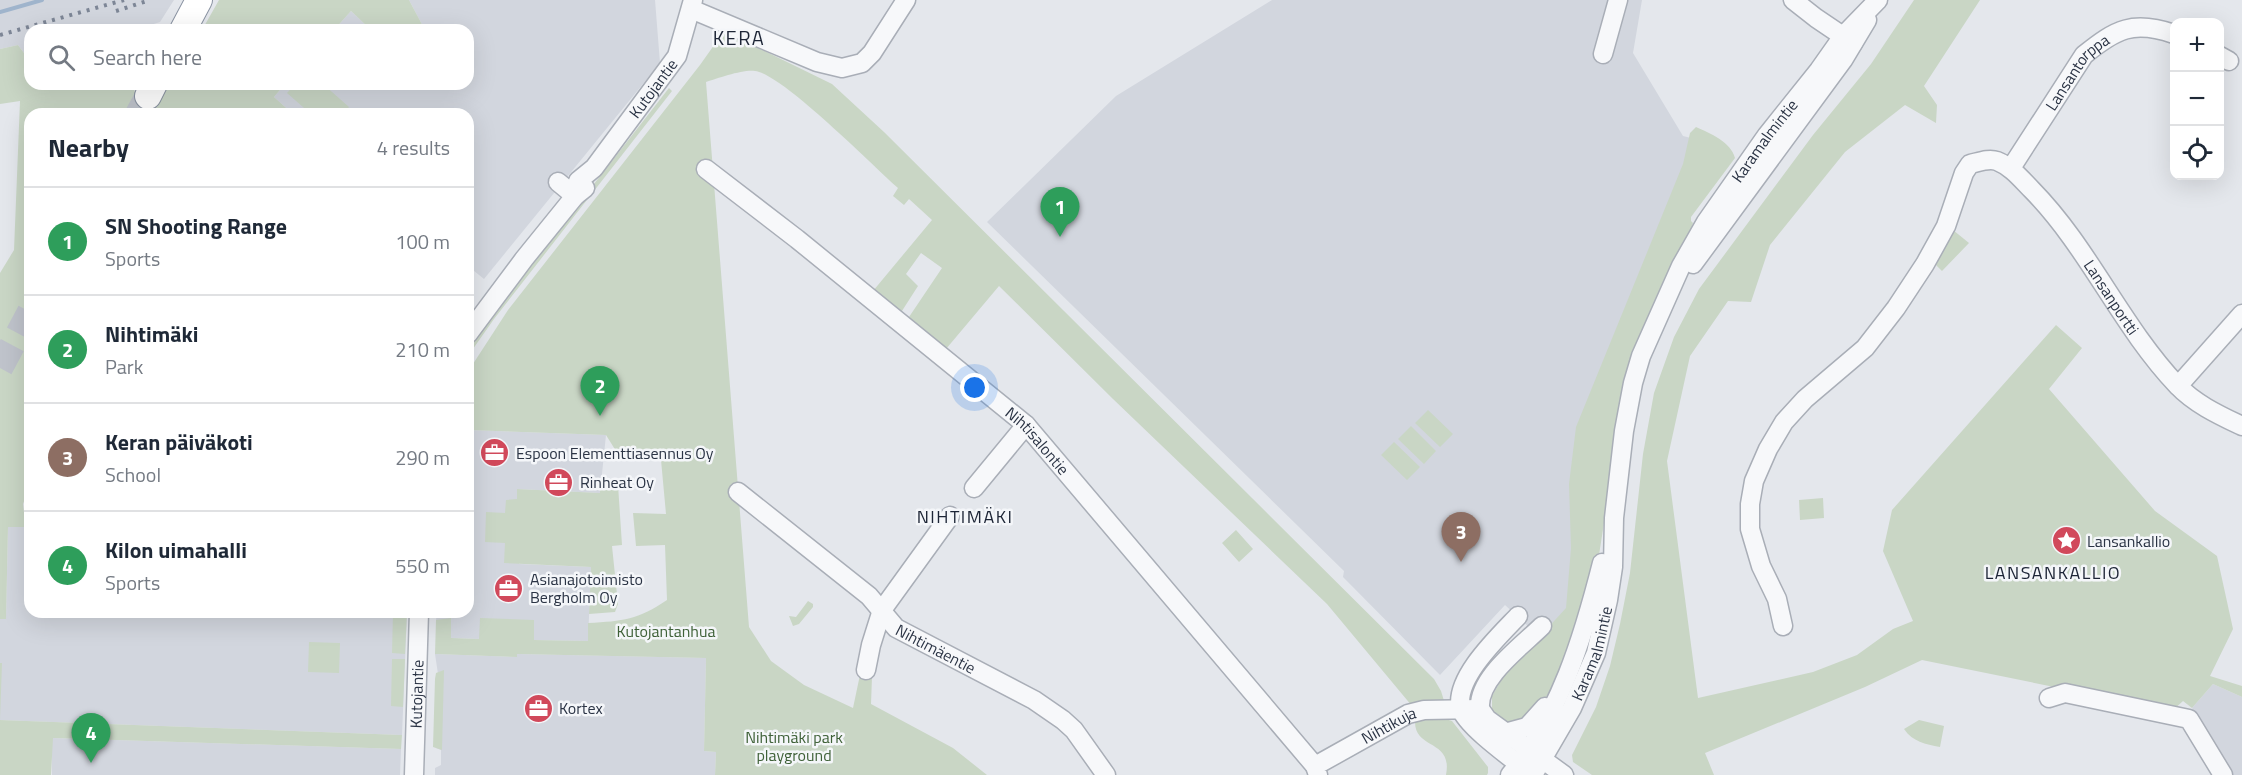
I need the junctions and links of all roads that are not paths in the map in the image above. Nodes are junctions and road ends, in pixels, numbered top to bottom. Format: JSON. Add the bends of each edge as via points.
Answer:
{"nodes":[{"id":1,"x":200,"y":0,"type":"edge"},
{"id":2,"x":906,"y":0,"type":"edge"},
{"id":3,"x":1618,"y":0,"type":"edge"},
{"id":4,"x":1793,"y":0,"type":"edge"},
{"id":5,"x":1877,"y":1,"type":"edge"},
{"id":6,"x":692,"y":4,"type":"edge"},
{"id":7,"x":186,"y":24,"type":"edge"},
{"id":8,"x":2170,"y":32,"type":"edge"},
{"id":9,"x":1849,"y":40,"type":"junction"},
{"id":10,"x":1603,"y":54,"type":"dead end"},
{"id":11,"x":2011,"y":168,"type":"junction"},
{"id":12,"x":706,"y":169,"type":"dead end"},
{"id":13,"x":558,"y":182,"type":"dead end"},
{"id":14,"x":575,"y":195,"type":"junction"},
{"id":15,"x":2242,"y":314,"type":"edge"},
{"id":16,"x":474,"y":326,"type":"edge"},
{"id":17,"x":2178,"y":386,"type":"junction"},
{"id":18,"x":1026,"y":425,"type":"junction"},
{"id":19,"x":2242,"y":426,"type":"edge"},
{"id":20,"x":974,"y":488,"type":"dead end"},
{"id":21,"x":738,"y":492,"type":"dead end"},
{"id":22,"x":950,"y":516,"type":"dead end"},
{"id":23,"x":1614,"y":518,"type":"junction"},
{"id":24,"x":882,"y":610,"type":"junction"},
{"id":25,"x":1518,"y":616,"type":"dead end"},
{"id":26,"x":419,"y":618,"type":"edge"},
{"id":27,"x":1542,"y":626,"type":"dead end"},
{"id":28,"x":1783,"y":626,"type":"dead end"},
{"id":29,"x":866,"y":670,"type":"dead end"},
{"id":30,"x":1565,"y":682,"type":"junction"},
{"id":31,"x":2049,"y":698,"type":"dead end"},
{"id":32,"x":1480,"y":709,"type":"junction"},
{"id":33,"x":1461,"y":710,"type":"junction"},
{"id":34,"x":1505,"y":733,"type":"junction"},
{"id":35,"x":1528,"y":767,"type":"edge"},
{"id":36,"x":1316,"y":771,"type":"edge"},
{"id":37,"x":414,"y":775,"type":"edge"},
{"id":38,"x":1106,"y":775,"type":"edge"},
{"id":39,"x":1564,"y":775,"type":"edge"},
{"id":40,"x":2223,"y":775,"type":"edge"}],
"edges":[{"from":1,"to":7,"type":"highway"},
{"from":2,"to":6,"type":"street","via":[[872,53],[862,63],[842,68],[817,62]]},
{"from":3,"to":10,"type":"street"},
{"from":4,"to":9,"type":"street"},
{"from":5,"to":9,"type":"street","name":"Karamalmintie"},
{"from":6,"to":14,"type":"street","name":"Kutojantie","via":[[677,56],[594,168],[586,188]]},
{"from":8,"to":11,"type":"street","name":"Lansantorppa","via":[[2135,26],[2112,34],[2084,55]]},
{"from":9,"to":23,"type":"street","name":"Karamalmintie","via":[[1716,234],[1672,290],[1641,356],[1633,383]]},
{"from":11,"to":17,"type":"street","name":"Lansanportti","via":[[2076,243],[2154,358]]},
{"from":11,"to":28,"type":"street","name":"Lansanportti","via":[[1991,160],[1970,164],[1946,226],[1896,308],[1865,348],[1784,422],[1768,449],[1755,481],[1750,529],[1761,566],[1777,599]]},
{"from":12,"to":18,"type":"street","name":"Nihtisalontie"},
{"from":13,"to":14,"type":"street"},
{"from":14,"to":16,"type":"street","name":"Kutojantie"},
{"from":15,"to":17,"type":"street"},
{"from":17,"to":19,"type":"street","name":"Lansanportti","via":[[2210,411]]},
{"from":18,"to":20,"type":"street"},
{"from":18,"to":36,"type":"street","name":"Nihtisalontie"},
{"from":21,"to":24,"type":"street","name":"Nihtimäentie"},
{"from":22,"to":24,"type":"street"},
{"from":23,"to":30,"type":"street","name":"Karamalmintie","via":[[1590,612]]},
{"from":23,"to":35,"type":"street","name":"Karamalmintie","via":[[1613,567],[1596,653],[1572,708]]},
{"from":24,"to":29,"type":"street"},
{"from":24,"to":38,"type":"street","name":"Nihtimäentie","via":[[896,628],[1034,700],[1064,720]]},
{"from":25,"to":33,"type":"street","via":[[1467,678]]},
{"from":26,"to":37,"type":"street","name":"Kutojantie"},
{"from":27,"to":32,"type":"street","via":[[1491,676],[1482,689]]},
{"from":30,"to":34,"type":"street","name":"Karamalmintie","via":[[1536,720],[1523,729]]},
{"from":30,"to":35,"type":"street","name":"Karamalmintie"},
{"from":31,"to":40,"type":"street","via":[[2065,693],[2189,719]]},
{"from":32,"to":33,"type":"street","name":"Nihtikuja"},
{"from":32,"to":34,"type":"street"},
{"from":33,"to":35,"type":"street","via":[[1470,722]]},
{"from":33,"to":36,"type":"street","name":"Nihtikuja","via":[[1408,714]]},
{"from":34,"to":35,"type":"street"},
{"from":35,"to":39,"type":"street"}]}
